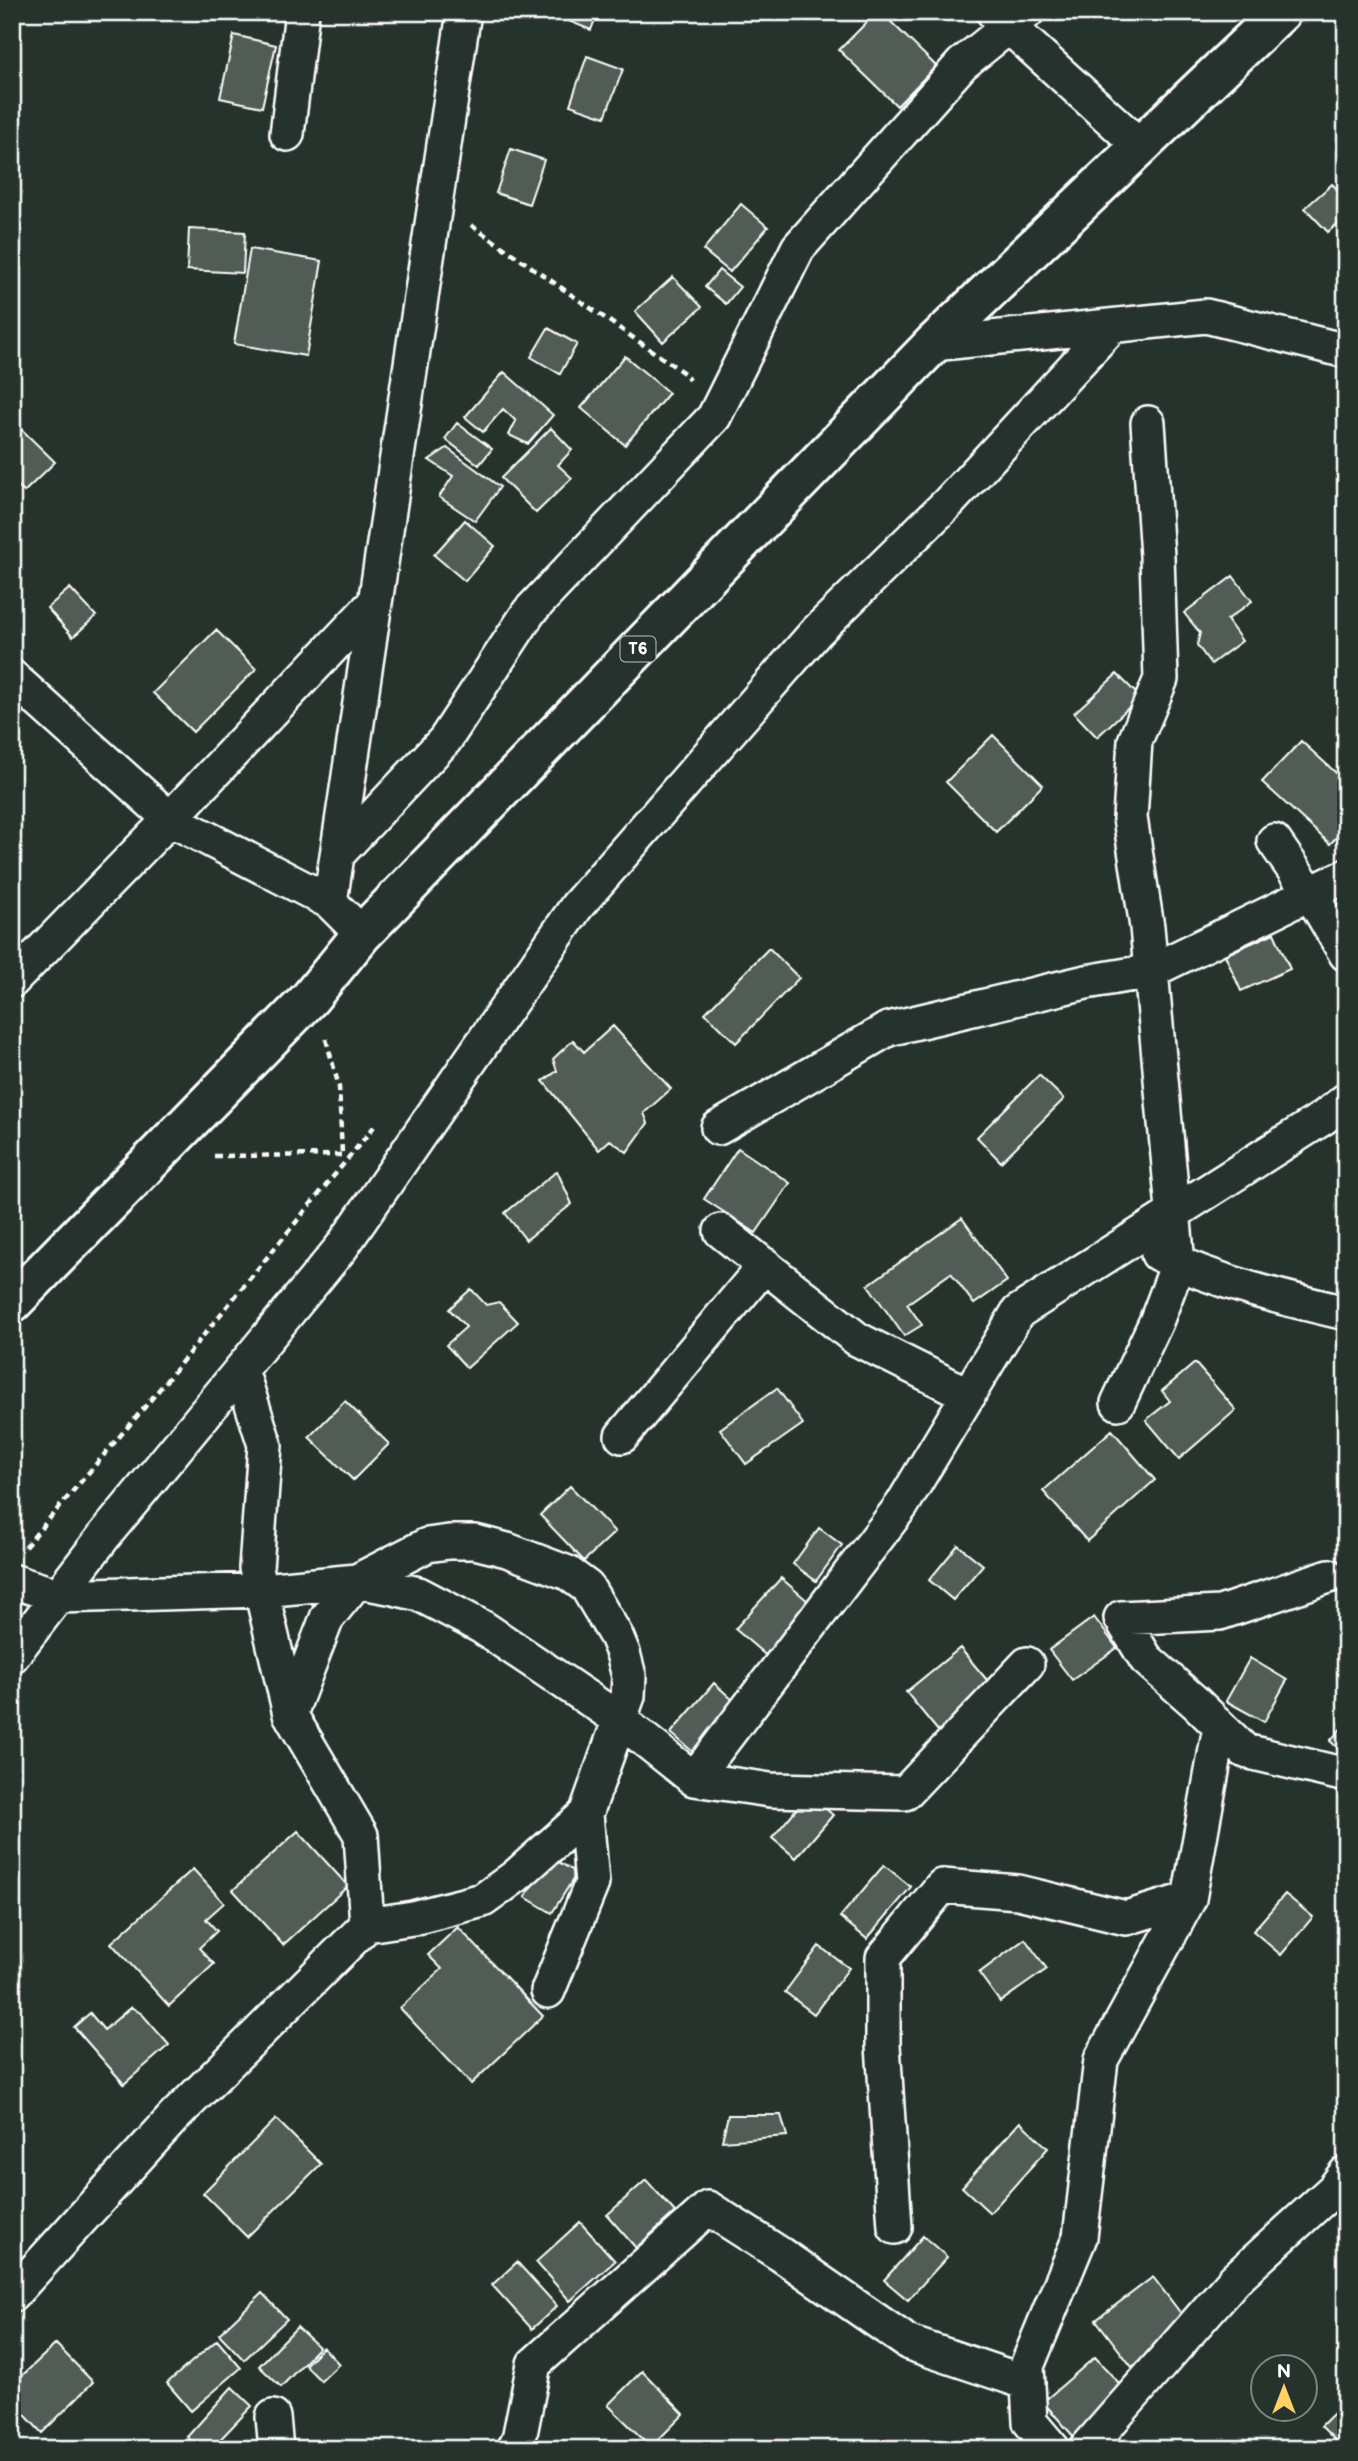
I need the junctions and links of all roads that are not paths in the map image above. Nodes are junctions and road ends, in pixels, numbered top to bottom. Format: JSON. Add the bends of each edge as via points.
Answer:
{"nodes":[{"id":1,"x":302,"y":12,"type":"edge"},
{"id":2,"x":464,"y":12,"type":"edge"},
{"id":3,"x":1281,"y":12,"type":"edge"},
{"id":4,"x":1009,"y":17,"type":"edge"},
{"id":5,"x":287,"y":134,"type":"dead end"},
{"id":6,"x":1139,"y":145,"type":"junction"},
{"id":7,"x":1111,"y":327,"type":"junction"},
{"id":8,"x":933,"y":344,"type":"junction"},
{"id":9,"x":1346,"y":351,"type":"edge"},
{"id":10,"x":1148,"y":423,"type":"dead end"},
{"id":11,"x":375,"y":602,"type":"junction"},
{"id":12,"x":14,"y":680,"type":"edge"},
{"id":13,"x":170,"y":819,"type":"junction"},
{"id":14,"x":1274,"y":841,"type":"dead end"},
{"id":15,"x":337,"y":855,"type":"junction"},
{"id":16,"x":1346,"y":876,"type":"edge"},
{"id":17,"x":1310,"y":893,"type":"junction"},
{"id":18,"x":330,"y":902,"type":"junction"},
{"id":19,"x":362,"y":934,"type":"junction"},
{"id":20,"x":1346,"y":954,"type":"edge"},
{"id":21,"x":1151,"y":971,"type":"junction"},
{"id":22,"x":12,"y":981,"type":"edge"},
{"id":23,"x":1346,"y":1100,"type":"edge"},
{"id":24,"x":718,"y":1128,"type":"dead end"},
{"id":25,"x":1175,"y":1212,"type":"junction"},
{"id":26,"x":721,"y":1231,"type":"dead end"},
{"id":27,"x":1130,"y":1241,"type":"junction"},
{"id":28,"x":1178,"y":1264,"type":"junction"},
{"id":29,"x":765,"y":1265,"type":"junction"},
{"id":30,"x":12,"y":1303,"type":"edge"},
{"id":31,"x":1346,"y":1313,"type":"edge"},
{"id":32,"x":241,"y":1370,"type":"junction"},
{"id":33,"x":969,"y":1395,"type":"junction"},
{"id":34,"x":1118,"y":1403,"type":"dead end"},
{"id":35,"x":622,"y":1436,"type":"dead end"},
{"id":36,"x":17,"y":1566,"type":"edge"},
{"id":37,"x":1329,"y":1576,"type":"dead end"},
{"id":38,"x":357,"y":1581,"type":"junction"},
{"id":39,"x":263,"y":1590,"type":"junction"},
{"id":40,"x":59,"y":1596,"type":"junction"},
{"id":41,"x":12,"y":1656,"type":"edge"},
{"id":42,"x":1027,"y":1664,"type":"dead end"},
{"id":43,"x":290,"y":1714,"type":"junction"},
{"id":44,"x":620,"y":1720,"type":"junction"},
{"id":45,"x":1220,"y":1727,"type":"junction"},
{"id":46,"x":1346,"y":1775,"type":"edge"},
{"id":47,"x":694,"y":1779,"type":"junction"},
{"id":48,"x":586,"y":1814,"type":"junction"},
{"id":49,"x":1189,"y":1899,"type":"junction"},
{"id":50,"x":367,"y":1925,"type":"junction"},
{"id":51,"x":548,"y":1991,"type":"dead end"},
{"id":52,"x":1346,"y":2173,"type":"edge"},
{"id":53,"x":895,"y":2227,"type":"dead end"},
{"id":54,"x":12,"y":2295,"type":"edge"},
{"id":55,"x":1028,"y":2383,"type":"junction"},
{"id":56,"x":514,"y":2449,"type":"edge"},
{"id":57,"x":1053,"y":2449,"type":"edge"},
{"id":58,"x":1086,"y":2449,"type":"edge"}],
"edges":[{"from":1,"to":5,"type":"street"},
{"from":2,"to":11,"type":"street"},
{"from":3,"to":6,"type":"highway","number":"T6"},
{"from":4,"to":6,"type":"street"},
{"from":4,"to":15,"type":"street","via":[[798,248],[713,417],[529,612],[445,740]]},
{"from":6,"to":8,"type":"highway","number":"T6"},
{"from":7,"to":8,"type":"street"},
{"from":7,"to":9,"type":"street","via":[[1206,316]]},
{"from":7,"to":32,"type":"street","via":[[949,502],[817,631],[577,906],[341,1248]]},
{"from":8,"to":19,"type":"highway","number":"T6"},
{"from":10,"to":21,"type":"street","via":[[1161,679],[1135,741],[1130,818]]},
{"from":11,"to":13,"type":"street"},
{"from":11,"to":15,"type":"street"},
{"from":12,"to":13,"type":"street"},
{"from":13,"to":18,"type":"street"},
{"from":13,"to":22,"type":"street"},
{"from":14,"to":17,"type":"street"},
{"from":15,"to":18,"type":"street"},
{"from":16,"to":17,"type":"street"},
{"from":17,"to":20,"type":"street"},
{"from":17,"to":21,"type":"street"},
{"from":18,"to":19,"type":"street"},
{"from":19,"to":30,"type":"highway","number":"T6","via":[[310,998]]},
{"from":21,"to":24,"type":"street","via":[[888,1029]]},
{"from":21,"to":25,"type":"street"},
{"from":23,"to":25,"type":"street"},
{"from":25,"to":27,"type":"street"},
{"from":25,"to":28,"type":"street"},
{"from":26,"to":29,"type":"street"},
{"from":27,"to":28,"type":"street"},
{"from":27,"to":33,"type":"street","via":[[1018,1312]]},
{"from":28,"to":31,"type":"street","via":[[1271,1296]]},
{"from":28,"to":34,"type":"street"},
{"from":29,"to":33,"type":"street","via":[[857,1339]]},
{"from":29,"to":35,"type":"street"},
{"from":32,"to":39,"type":"street","via":[[265,1445],[256,1568]]},
{"from":32,"to":40,"type":"street"},
{"from":33,"to":47,"type":"street","via":[[902,1505]]},
{"from":36,"to":40,"type":"street"},
{"from":37,"to":45,"type":"street","via":[[1220,1613],[1121,1618],[1146,1659]]},
{"from":38,"to":39,"type":"street"},
{"from":38,"to":43,"type":"street","via":[[327,1618]]},
{"from":38,"to":44,"type":"street","via":[[419,1594],[482,1627]]},
{"from":38,"to":44,"type":"street","via":[[427,1545],[449,1542],[508,1550],[568,1573],[587,1587],[623,1653],[629,1686]]},
{"from":39,"to":40,"type":"street"},
{"from":39,"to":43,"type":"street"},
{"from":40,"to":41,"type":"street"},
{"from":42,"to":47,"type":"street","via":[[905,1793],[770,1790]]},
{"from":43,"to":50,"type":"street","via":[[361,1835]]},
{"from":44,"to":47,"type":"street"},
{"from":44,"to":48,"type":"street"},
{"from":45,"to":46,"type":"street","via":[[1245,1751]]},
{"from":45,"to":49,"type":"street"},
{"from":48,"to":50,"type":"street","via":[[483,1900]]},
{"from":48,"to":51,"type":"street","via":[[592,1882]]},
{"from":49,"to":53,"type":"street","via":[[1126,1918],[1018,1892],[942,1886],[883,1958],[883,2045]]},
{"from":49,"to":55,"type":"street","via":[[1101,2060],[1080,2237],[1027,2366]]},
{"from":50,"to":54,"type":"street","via":[[173,2118]]},
{"from":52,"to":58,"type":"street","via":[[1235,2279]]},
{"from":55,"to":56,"type":"street","via":[[909,2343],[708,2208],[534,2364]]},
{"from":55,"to":57,"type":"street","via":[[1030,2422]]}]}
